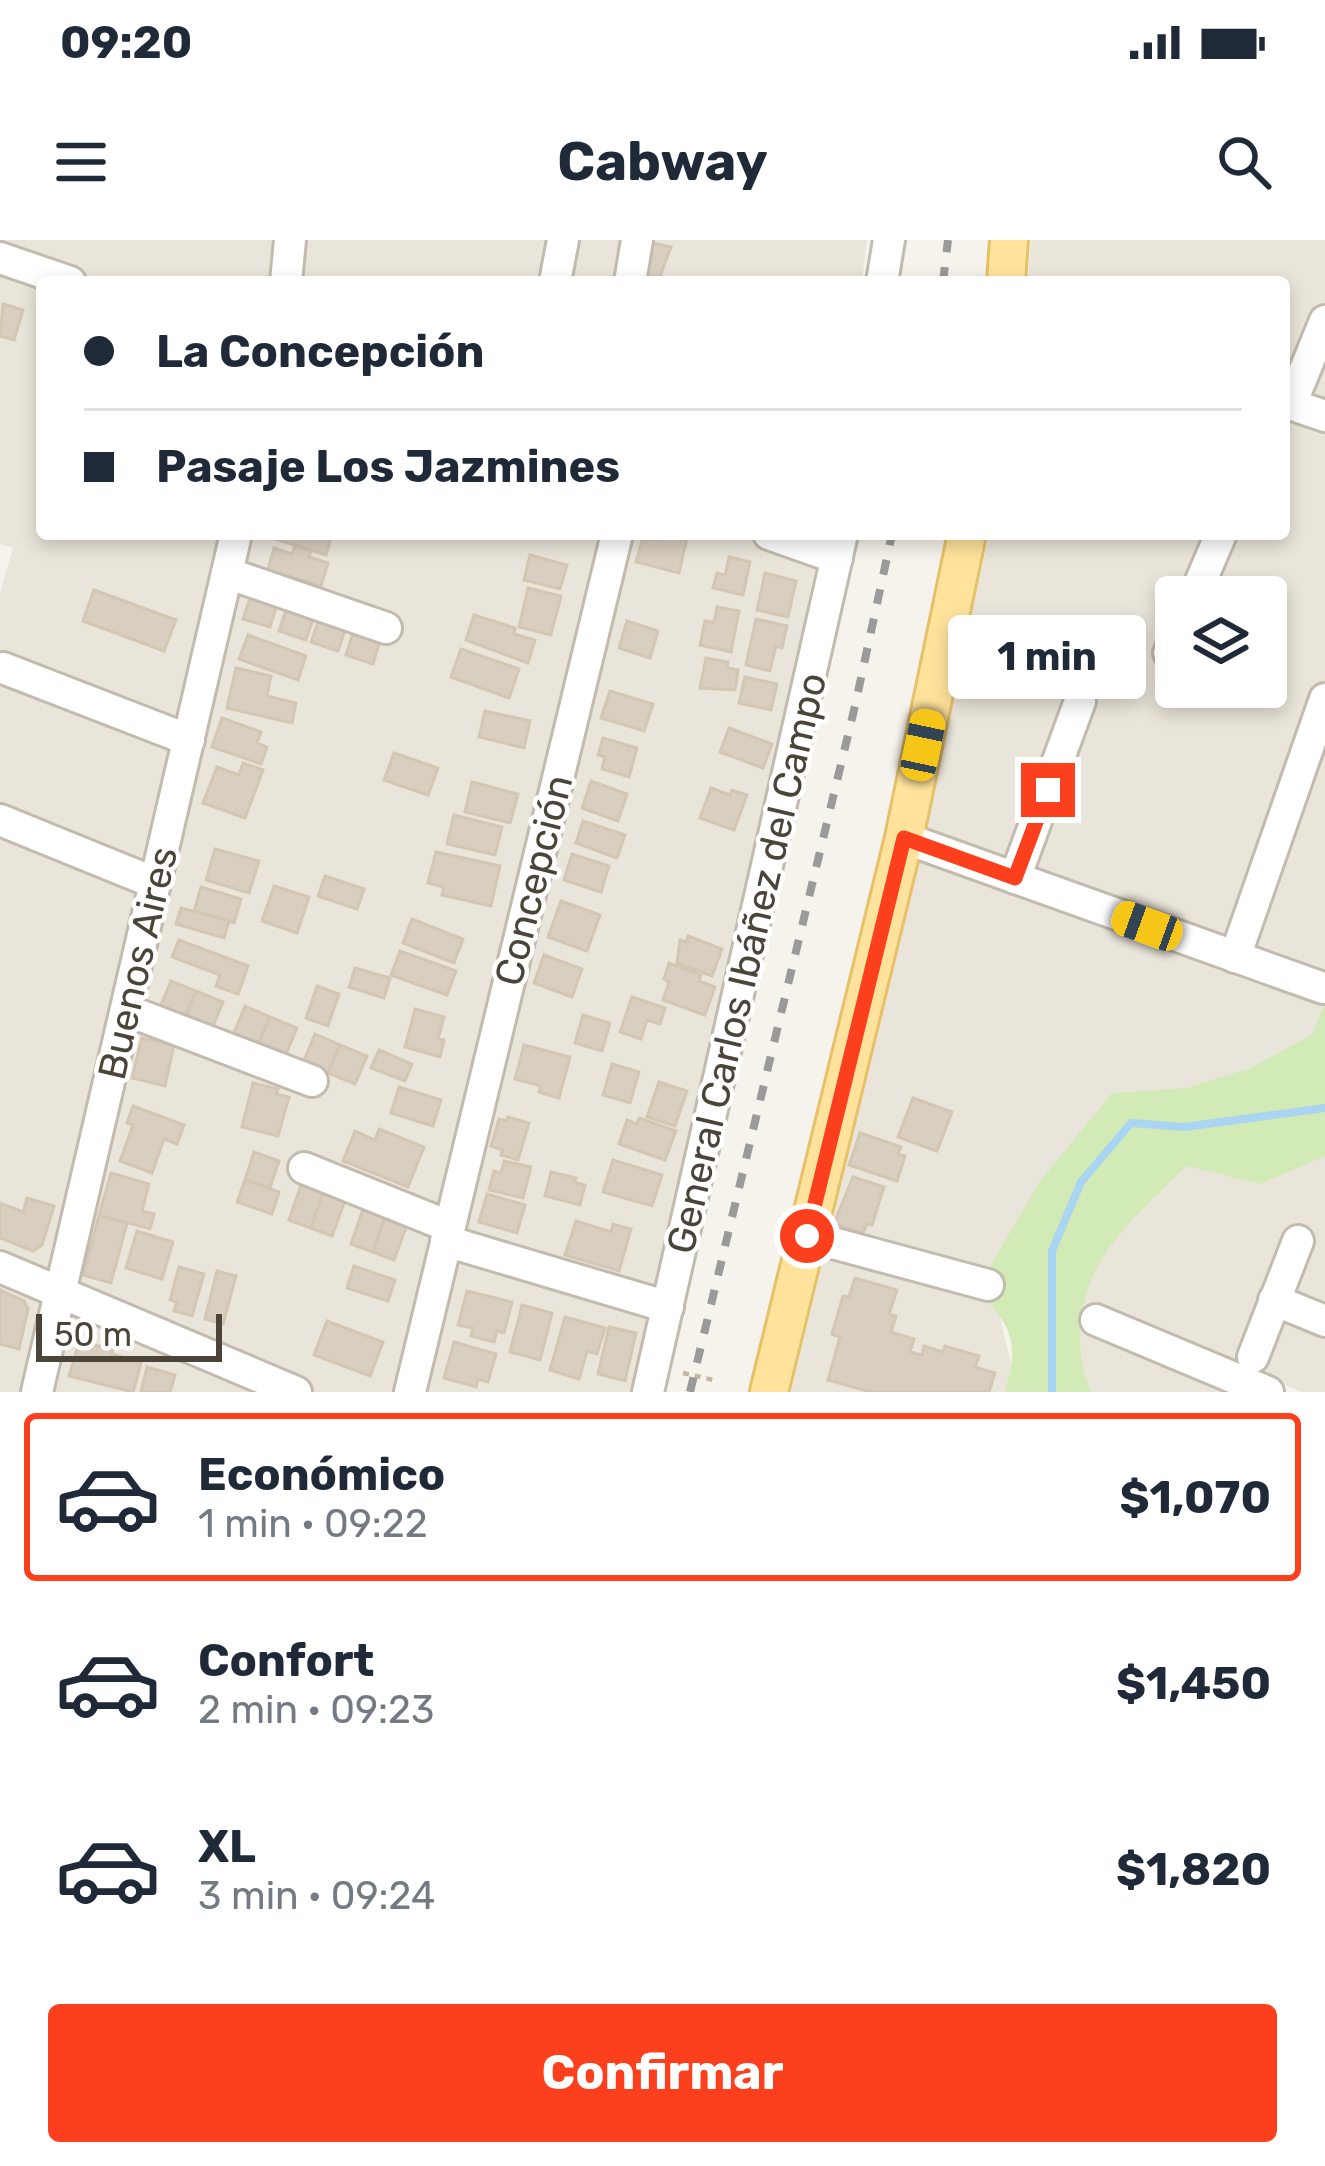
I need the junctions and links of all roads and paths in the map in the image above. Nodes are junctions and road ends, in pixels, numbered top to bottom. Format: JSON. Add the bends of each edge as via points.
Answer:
{"nodes":[{"id":1,"x":290,"y":240,"type":"edge"},
{"id":2,"x":562,"y":240,"type":"edge"},
{"id":3,"x":637,"y":240,"type":"edge"},
{"id":4,"x":889,"y":240,"type":"edge"},
{"id":5,"x":1009,"y":240,"type":"edge"},
{"id":6,"x":0,"y":257,"type":"edge"},
{"id":7,"x":53,"y":276,"type":"edge"},
{"id":8,"x":287,"y":276,"type":"edge"},
{"id":9,"x":555,"y":276,"type":"edge"},
{"id":10,"x":631,"y":276,"type":"edge"},
{"id":11,"x":883,"y":276,"type":"edge"},
{"id":12,"x":1006,"y":276,"type":"edge"},
{"id":13,"x":1325,"y":321,"type":"edge"},
{"id":14,"x":1290,"y":397,"type":"edge"},
{"id":15,"x":1290,"y":404,"type":"edge"},
{"id":16,"x":1325,"y":416,"type":"edge"},
{"id":17,"x":235,"y":540,"type":"edge"},
{"id":18,"x":616,"y":540,"type":"edge"},
{"id":19,"x":804,"y":540,"type":"edge"},
{"id":20,"x":966,"y":540,"type":"edge"},
{"id":21,"x":1218,"y":540,"type":"edge"},
{"id":22,"x":840,"y":546,"type":"edge"},
{"id":23,"x":227,"y":573,"type":"junction"},
{"id":24,"x":1203,"y":576,"type":"edge"},
{"id":25,"x":386,"y":628,"type":"dead end"},
{"id":26,"x":3,"y":668,"type":"dead end"},
{"id":27,"x":1080,"y":701,"type":"dead end"},
{"id":28,"x":1321,"y":707,"type":"edge"},
{"id":29,"x":189,"y":740,"type":"junction"},
{"id":30,"x":0,"y":820,"type":"edge"},
{"id":31,"x":904,"y":838,"type":"junction"},
{"id":32,"x":1015,"y":878,"type":"junction"},
{"id":33,"x":155,"y":883,"type":"junction"},
{"id":34,"x":1234,"y":957,"type":"junction"},
{"id":35,"x":1323,"y":988,"type":"edge"},
{"id":36,"x":125,"y":1010,"type":"junction"},
{"id":37,"x":312,"y":1081,"type":"dead end"},
{"id":38,"x":304,"y":1168,"type":"dead end"},
{"id":39,"x":447,"y":1234,"type":"junction"},
{"id":40,"x":807,"y":1236,"type":"junction"},
{"id":41,"x":1298,"y":1240,"type":"dead end"},
{"id":42,"x":0,"y":1267,"type":"edge"},
{"id":43,"x":988,"y":1285,"type":"dead end"},
{"id":44,"x":61,"y":1292,"type":"junction"},
{"id":45,"x":1274,"y":1300,"type":"junction"},
{"id":46,"x":668,"y":1307,"type":"junction"},
{"id":47,"x":1096,"y":1320,"type":"dead end"},
{"id":48,"x":1325,"y":1321,"type":"edge"},
{"id":49,"x":1253,"y":1357,"type":"dead end"},
{"id":50,"x":683,"y":1373,"type":"dead end"},
{"id":51,"x":718,"y":1382,"type":"dead end"},
{"id":52,"x":37,"y":1392,"type":"edge"},
{"id":53,"x":296,"y":1392,"type":"edge"},
{"id":54,"x":410,"y":1392,"type":"edge"},
{"id":55,"x":648,"y":1392,"type":"edge"},
{"id":56,"x":769,"y":1392,"type":"edge"},
{"id":57,"x":1268,"y":1392,"type":"edge"}],
"edges":[{"from":1,"to":8,"type":"street"},
{"from":2,"to":9,"type":"street"},
{"from":3,"to":10,"type":"street"},
{"from":4,"to":11,"type":"street"},
{"from":5,"to":12,"type":"main road"},
{"from":6,"to":7,"type":"street"},
{"from":13,"to":14,"type":"street"},
{"from":15,"to":16,"type":"street"},
{"from":17,"to":23,"type":"street","name":"Buenos Aires"},
{"from":18,"to":39,"type":"street","name":"Concepción"},
{"from":19,"to":22,"type":"street"},
{"from":20,"to":31,"type":"main road"},
{"from":21,"to":24,"type":"street"},
{"from":22,"to":46,"type":"street","name":"General Carlos Ibáñez del Campo"},
{"from":23,"to":25,"type":"street"},
{"from":23,"to":29,"type":"street","name":"Buenos Aires"},
{"from":26,"to":29,"type":"street"},
{"from":27,"to":32,"type":"street"},
{"from":28,"to":34,"type":"street"},
{"from":29,"to":33,"type":"street","name":"Buenos Aires"},
{"from":30,"to":33,"type":"street"},
{"from":31,"to":32,"type":"street"},
{"from":31,"to":40,"type":"main road"},
{"from":32,"to":34,"type":"street"},
{"from":33,"to":36,"type":"street","name":"Buenos Aires"},
{"from":34,"to":35,"type":"street"},
{"from":36,"to":37,"type":"street"},
{"from":36,"to":44,"type":"street","name":"Buenos Aires"},
{"from":38,"to":39,"type":"street"},
{"from":39,"to":46,"type":"street"},
{"from":39,"to":54,"type":"street","name":"Concepción"},
{"from":40,"to":43,"type":"street"},
{"from":40,"to":56,"type":"main road"},
{"from":41,"to":45,"type":"street"},
{"from":42,"to":44,"type":"street"},
{"from":44,"to":52,"type":"street","name":"Buenos Aires"},
{"from":44,"to":53,"type":"street"},
{"from":45,"to":48,"type":"street"},
{"from":45,"to":49,"type":"street"},
{"from":46,"to":55,"type":"street","name":"General Carlos Ibáñez del Campo"},
{"from":47,"to":57,"type":"street"},
{"from":50,"to":51,"type":"path"}]}
